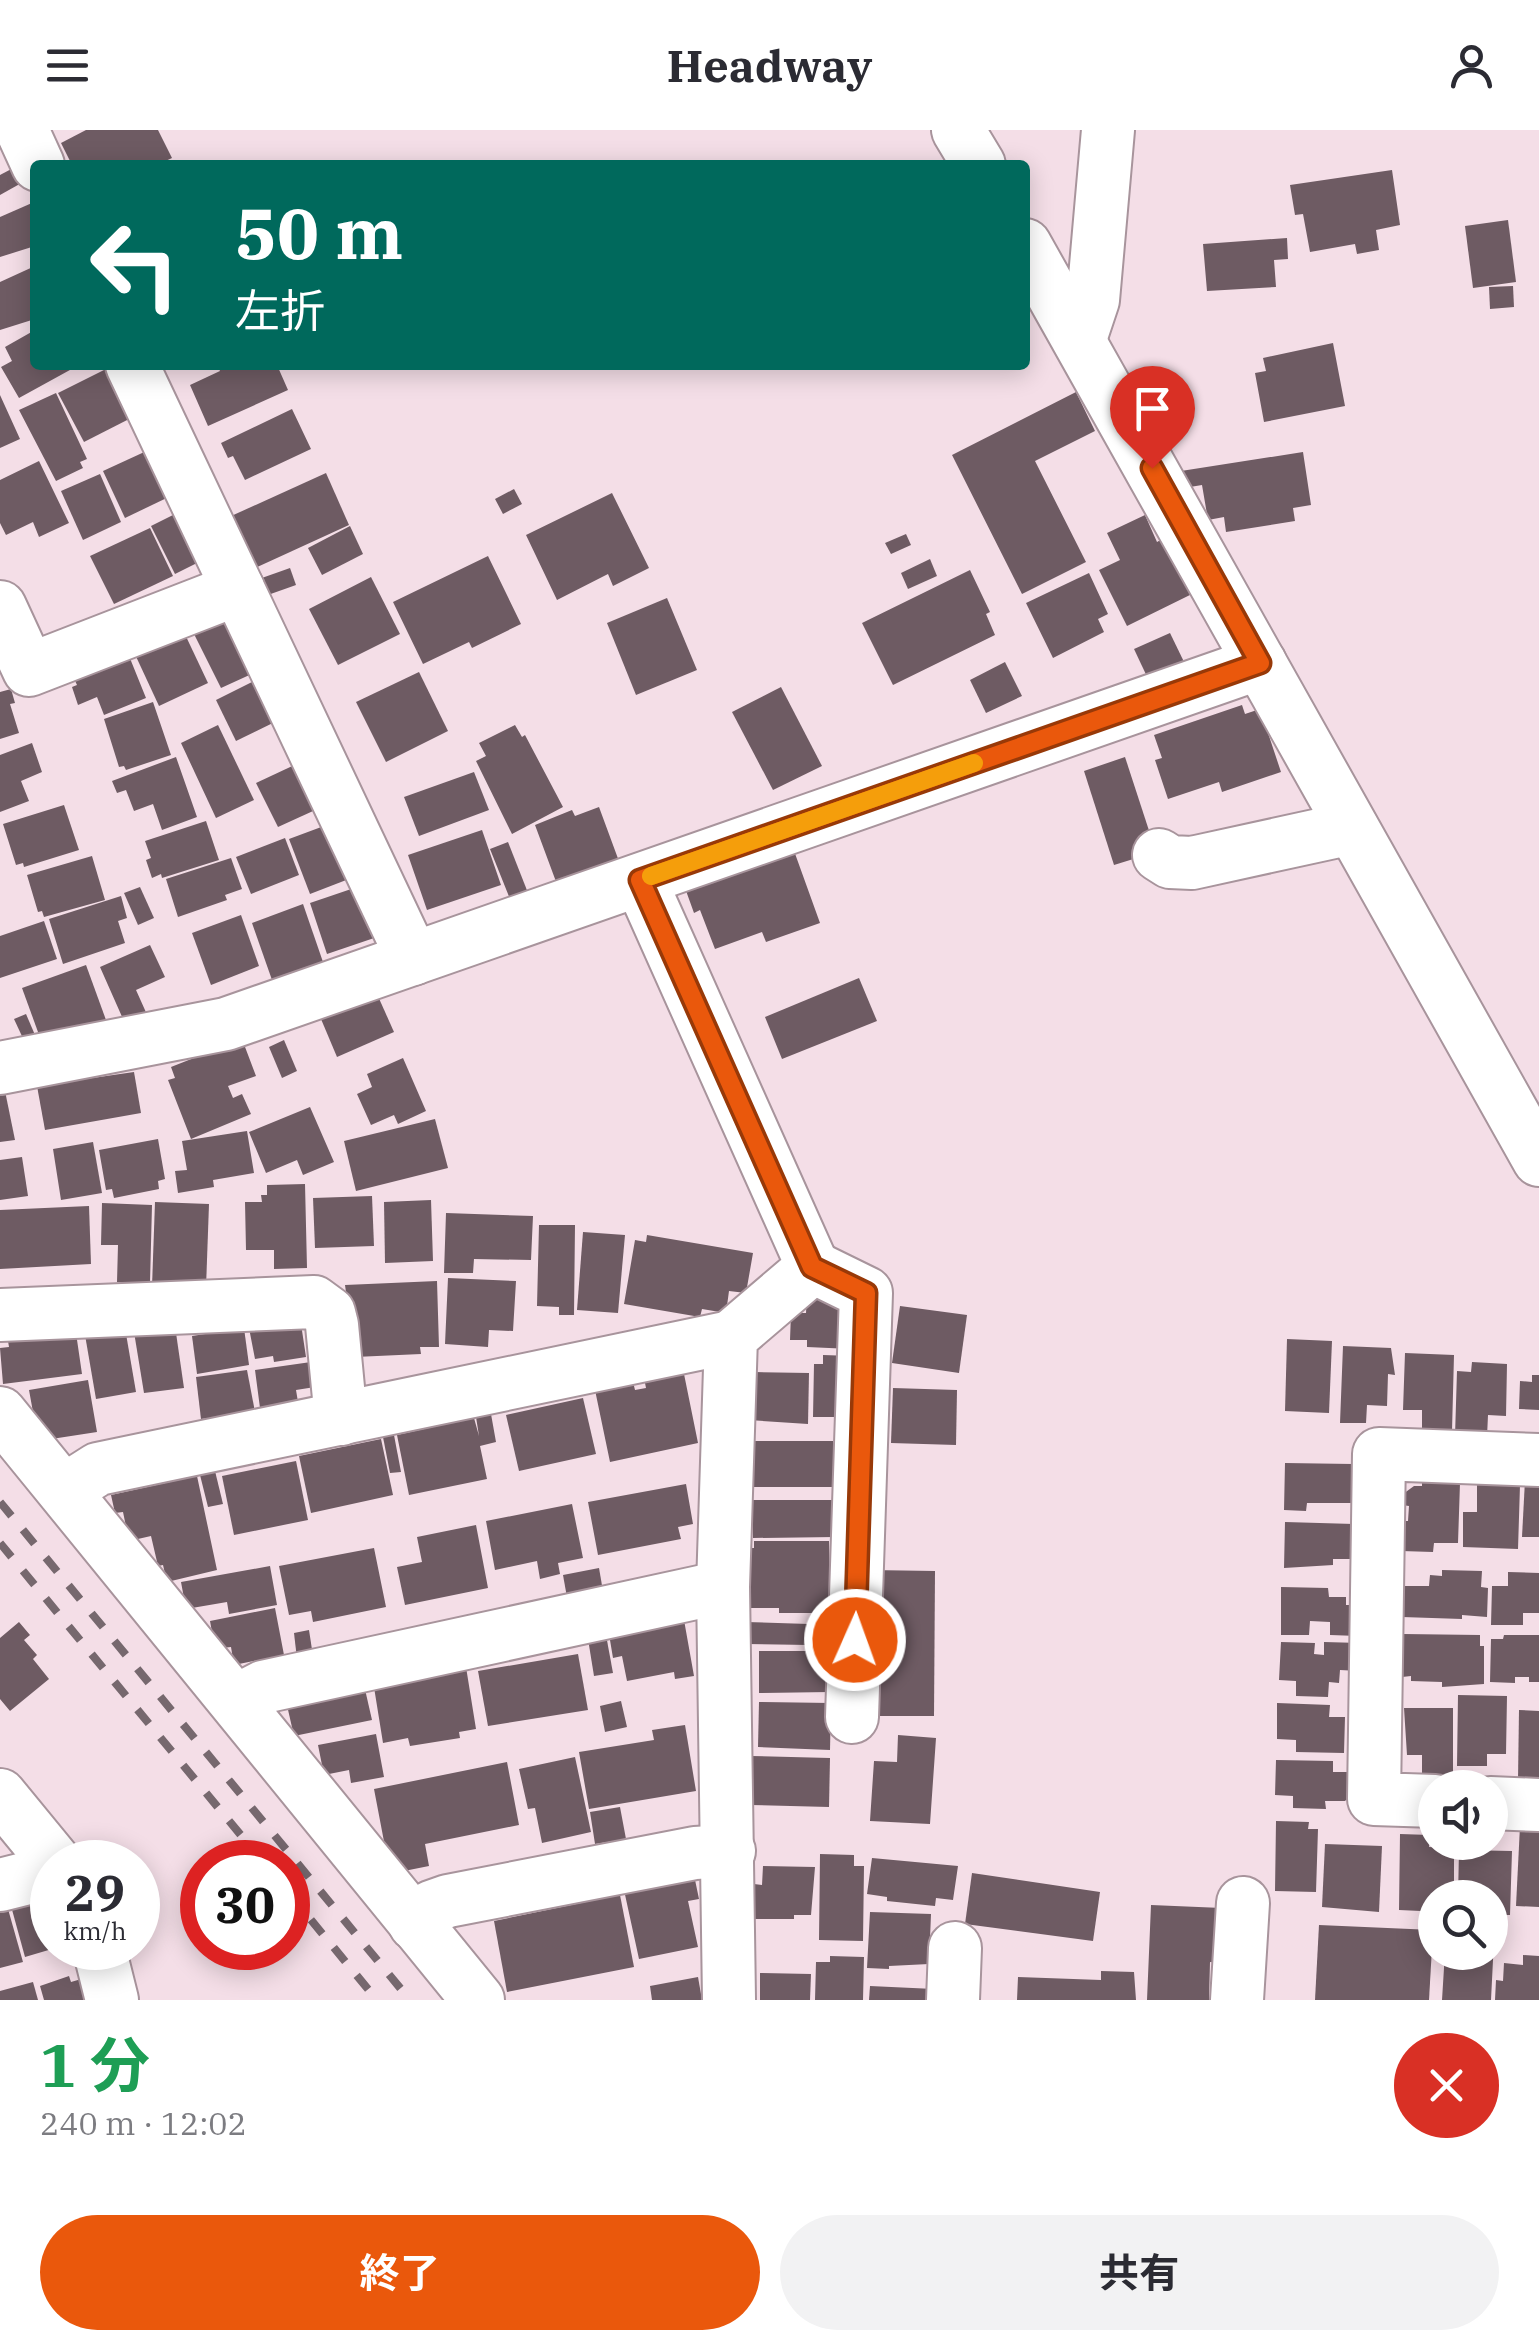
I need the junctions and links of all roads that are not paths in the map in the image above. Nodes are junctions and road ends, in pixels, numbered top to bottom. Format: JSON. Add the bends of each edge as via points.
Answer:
{"nodes":[{"id":1,"x":22,"y":130,"type":"edge"},
{"id":2,"x":958,"y":130,"type":"edge"},
{"id":3,"x":1108,"y":130,"type":"edge"},
{"id":4,"x":36,"y":160,"type":"edge"},
{"id":5,"x":976,"y":160,"type":"edge"},
{"id":6,"x":1030,"y":254,"type":"edge"},
{"id":7,"x":1080,"y":339,"type":"junction"},
{"id":8,"x":134,"y":370,"type":"edge"},
{"id":9,"x":238,"y":589,"type":"junction"},
{"id":10,"x":0,"y":608,"type":"edge"},
{"id":11,"x":1260,"y":663,"type":"junction"},
{"id":12,"x":1352,"y":828,"type":"junction"},
{"id":13,"x":1159,"y":855,"type":"dead end"},
{"id":14,"x":640,"y":880,"type":"junction"},
{"id":15,"x":414,"y":958,"type":"junction"},
{"id":16,"x":0,"y":1068,"type":"edge"},
{"id":17,"x":1539,"y":1160,"type":"edge"},
{"id":18,"x":812,"y":1267,"type":"junction"},
{"id":19,"x":0,"y":1316,"type":"edge"},
{"id":20,"x":731,"y":1337,"type":"junction"},
{"id":21,"x":0,"y":1412,"type":"edge"},
{"id":22,"x":341,"y":1418,"type":"junction"},
{"id":23,"x":1539,"y":1460,"type":"edge"},
{"id":24,"x":65,"y":1490,"type":"junction"},
{"id":25,"x":724,"y":1587,"type":"junction"},
{"id":26,"x":236,"y":1702,"type":"junction"},
{"id":27,"x":852,"y":1716,"type":"dead end"},
{"id":28,"x":0,"y":1795,"type":"edge"},
{"id":29,"x":1418,"y":1800,"type":"edge"},
{"id":30,"x":1508,"y":1804,"type":"edge"},
{"id":31,"x":1539,"y":1805,"type":"edge"},
{"id":32,"x":38,"y":1840,"type":"edge"},
{"id":33,"x":728,"y":1851,"type":"junction"},
{"id":34,"x":30,"y":1878,"type":"edge"},
{"id":35,"x":0,"y":1886,"type":"edge"},
{"id":36,"x":1243,"y":1903,"type":"dead end"},
{"id":37,"x":415,"y":1924,"type":"junction"},
{"id":38,"x":955,"y":1948,"type":"dead end"},
{"id":39,"x":104,"y":1970,"type":"edge"},
{"id":40,"x":112,"y":2000,"type":"edge"},
{"id":41,"x":478,"y":2000,"type":"edge"},
{"id":42,"x":729,"y":2000,"type":"edge"},
{"id":43,"x":954,"y":2000,"type":"edge"},
{"id":44,"x":1236,"y":2000,"type":"edge"}],
"edges":[{"from":1,"to":4,"type":"street"},
{"from":2,"to":5,"type":"street"},
{"from":3,"to":7,"type":"street","via":[[1093,300]]},
{"from":6,"to":7,"type":"street"},
{"from":7,"to":11,"type":"street"},
{"from":8,"to":9,"type":"street"},
{"from":9,"to":10,"type":"street","via":[[29,670]]},
{"from":9,"to":15,"type":"street"},
{"from":11,"to":12,"type":"street"},
{"from":11,"to":14,"type":"street"},
{"from":12,"to":13,"type":"street","via":[[1192,863]]},
{"from":12,"to":17,"type":"street"},
{"from":14,"to":15,"type":"street"},
{"from":14,"to":18,"type":"street"},
{"from":15,"to":16,"type":"street","via":[[226,1024]]},
{"from":18,"to":20,"type":"street"},
{"from":18,"to":27,"type":"street","via":[[866,1293]]},
{"from":19,"to":22,"type":"street","via":[[314,1302],[332,1324]]},
{"from":20,"to":22,"type":"street"},
{"from":20,"to":25,"type":"street"},
{"from":21,"to":24,"type":"street"},
{"from":22,"to":24,"type":"street","via":[[98,1469]]},
{"from":23,"to":29,"type":"street","via":[[1379,1454],[1374,1799]]},
{"from":24,"to":26,"type":"street"},
{"from":25,"to":26,"type":"street","via":[[263,1687]]},
{"from":25,"to":33,"type":"street"},
{"from":26,"to":37,"type":"street"},
{"from":28,"to":32,"type":"street"},
{"from":30,"to":31,"type":"street"},
{"from":33,"to":37,"type":"street","via":[[448,1901]]},
{"from":33,"to":42,"type":"street"},
{"from":34,"to":35,"type":"street"},
{"from":36,"to":44,"type":"street"},
{"from":37,"to":41,"type":"street"},
{"from":38,"to":43,"type":"street"},
{"from":39,"to":40,"type":"street"}]}
